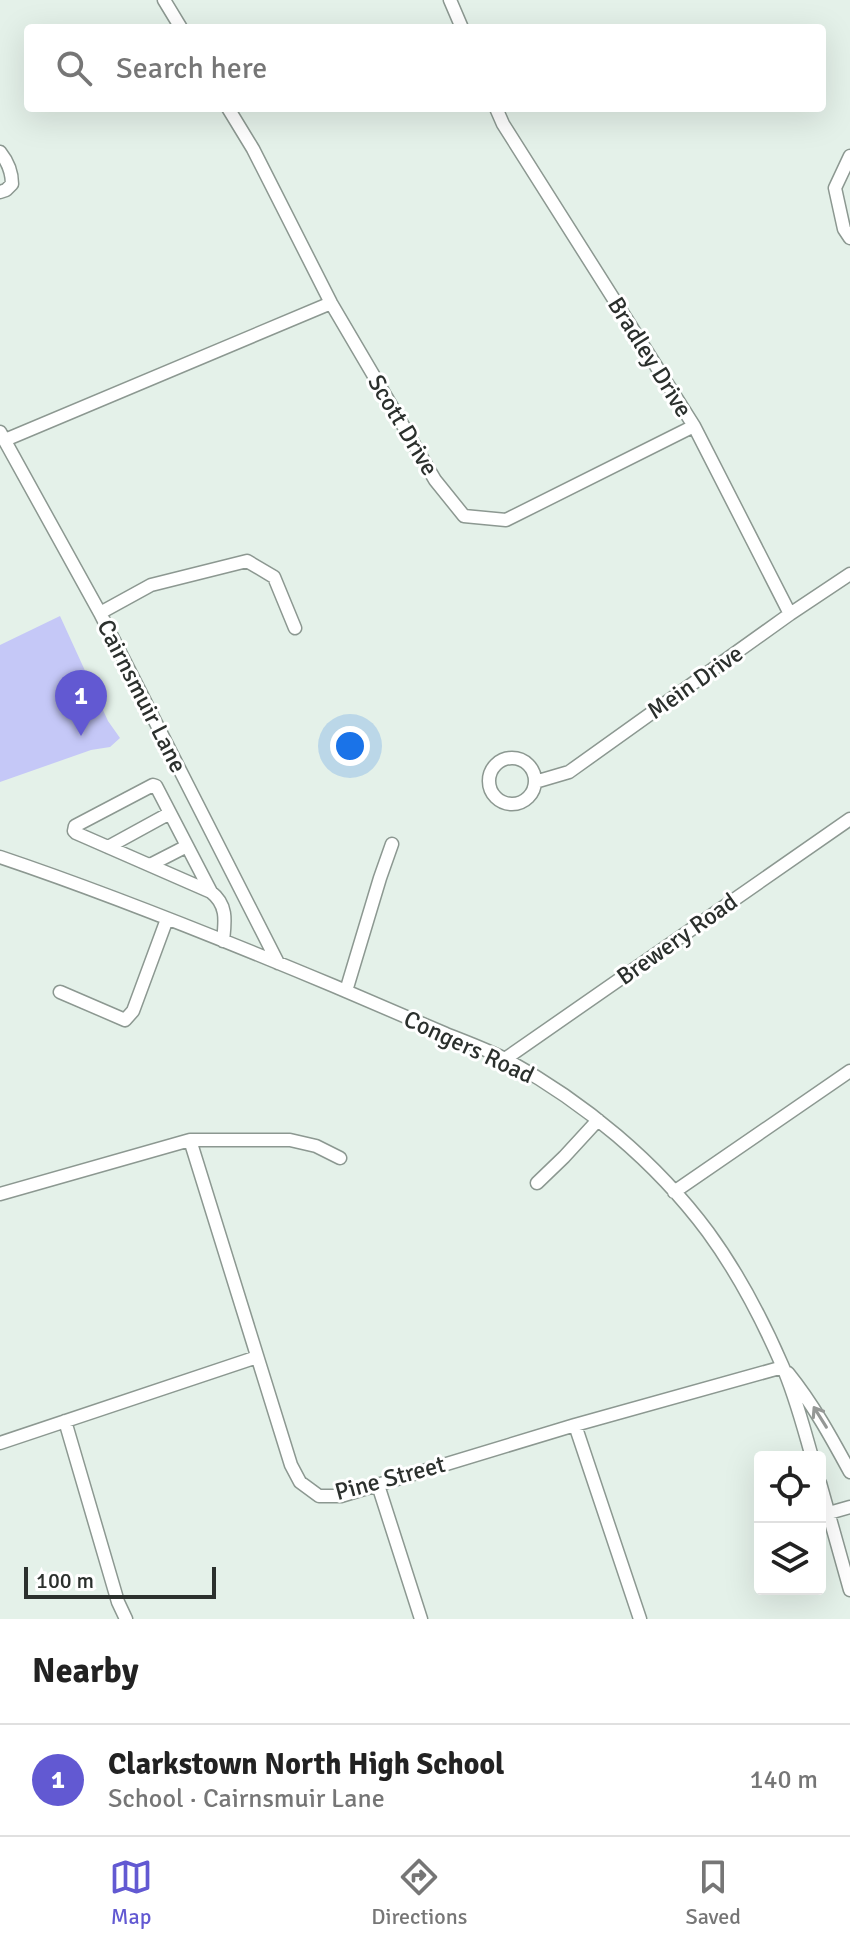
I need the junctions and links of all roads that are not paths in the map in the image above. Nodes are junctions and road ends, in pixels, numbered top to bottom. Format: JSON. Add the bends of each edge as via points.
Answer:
{"nodes":[{"id":1,"x":164,"y":0,"type":"edge"},
{"id":2,"x":450,"y":0,"type":"edge"},
{"id":3,"x":179,"y":24,"type":"edge"},
{"id":4,"x":460,"y":24,"type":"edge"},
{"id":5,"x":230,"y":112,"type":"edge"},
{"id":6,"x":498,"y":112,"type":"edge"},
{"id":7,"x":0,"y":152,"type":"edge"},
{"id":8,"x":850,"y":156,"type":"edge"},
{"id":9,"x":0,"y":192,"type":"edge"},
{"id":10,"x":850,"y":238,"type":"edge"},
{"id":11,"x":331,"y":303,"type":"junction"},
{"id":12,"x":694,"y":426,"type":"junction"},
{"id":13,"x":2,"y":436,"type":"edge"},
{"id":14,"x":850,"y":574,"type":"edge"},
{"id":15,"x":100,"y":613,"type":"junction"},
{"id":16,"x":790,"y":614,"type":"junction"},
{"id":17,"x":295,"y":628,"type":"dead end"},
{"id":18,"x":535,"y":782,"type":"dead end"},
{"id":19,"x":170,"y":813,"type":"junction"},
{"id":20,"x":850,"y":819,"type":"edge"},
{"id":21,"x":392,"y":844,"type":"dead end"},
{"id":22,"x":187,"y":846,"type":"junction"},
{"id":23,"x":108,"y":847,"type":"junction"},
{"id":24,"x":0,"y":857,"type":"edge"},
{"id":25,"x":150,"y":865,"type":"junction"},
{"id":26,"x":211,"y":892,"type":"junction"},
{"id":27,"x":167,"y":919,"type":"junction"},
{"id":28,"x":223,"y":941,"type":"junction"},
{"id":29,"x":278,"y":963,"type":"junction"},
{"id":30,"x":346,"y":991,"type":"junction"},
{"id":31,"x":60,"y":992,"type":"dead end"},
{"id":32,"x":505,"y":1059,"type":"junction"},
{"id":33,"x":850,"y":1071,"type":"edge"},
{"id":34,"x":598,"y":1120,"type":"junction"},
{"id":35,"x":190,"y":1140,"type":"junction"},
{"id":36,"x":340,"y":1158,"type":"dead end"},
{"id":37,"x":537,"y":1183,"type":"dead end"},
{"id":38,"x":674,"y":1192,"type":"junction"},
{"id":39,"x":0,"y":1194,"type":"edge"},
{"id":40,"x":257,"y":1357,"type":"junction"},
{"id":41,"x":783,"y":1367,"type":"junction"},
{"id":42,"x":65,"y":1421,"type":"junction"},
{"id":43,"x":575,"y":1425,"type":"junction"},
{"id":44,"x":0,"y":1443,"type":"edge"},
{"id":45,"x":810,"y":1451,"type":"edge"},
{"id":46,"x":850,"y":1472,"type":"edge"},
{"id":47,"x":378,"y":1485,"type":"junction"},
{"id":48,"x":826,"y":1503,"type":"edge"},
{"id":49,"x":850,"y":1507,"type":"edge"},
{"id":50,"x":829,"y":1513,"type":"junction"},
{"id":51,"x":850,"y":1590,"type":"edge"},
{"id":52,"x":126,"y":1619,"type":"edge"},
{"id":53,"x":421,"y":1619,"type":"edge"},
{"id":54,"x":640,"y":1619,"type":"edge"}],
"edges":[{"from":1,"to":3,"type":"street"},
{"from":2,"to":4,"type":"street"},
{"from":5,"to":11,"type":"street","name":"Scott Drive"},
{"from":6,"to":12,"type":"street","name":"Bradley Drive"},
{"from":7,"to":9,"type":"street","via":[[12,174],[12,184]]},
{"from":8,"to":10,"type":"street","via":[[835,188]]},
{"from":11,"to":12,"type":"street","name":"Scott Drive","via":[[435,480],[464,516],[506,520]]},
{"from":11,"to":13,"type":"street"},
{"from":12,"to":16,"type":"street","name":"Bradley Drive"},
{"from":13,"to":15,"type":"street","name":"Cairnsmuir Lane"},
{"from":14,"to":16,"type":"street","name":"Mein Drive"},
{"from":15,"to":17,"type":"street","via":[[151,585],[247,561],[274,577]]},
{"from":15,"to":29,"type":"street","name":"Cairnsmuir Lane"},
{"from":16,"to":18,"type":"street","name":"Mein Drive","via":[[569,772]]},
{"from":19,"to":22,"type":"street"},
{"from":19,"to":23,"type":"street"},
{"from":19,"to":23,"type":"street","via":[[153,785],[75,826],[76,833]]},
{"from":20,"to":32,"type":"street","name":"Brewery Road"},
{"from":21,"to":30,"type":"street"},
{"from":22,"to":25,"type":"street"},
{"from":22,"to":26,"type":"street"},
{"from":23,"to":25,"type":"street"},
{"from":24,"to":27,"type":"street","name":"Congers Road"},
{"from":25,"to":26,"type":"street"},
{"from":26,"to":28,"type":"street","via":[[225,913]]},
{"from":27,"to":28,"type":"street","name":"Congers Road"},
{"from":27,"to":31,"type":"street","via":[[125,1020]]},
{"from":28,"to":29,"type":"street","name":"Congers Road"},
{"from":29,"to":30,"type":"street","name":"Congers Road"},
{"from":30,"to":32,"type":"street","name":"Congers Road"},
{"from":32,"to":34,"type":"street","name":"Congers Road"},
{"from":33,"to":38,"type":"street"},
{"from":34,"to":37,"type":"street"},
{"from":34,"to":38,"type":"street","name":"Congers Road"},
{"from":35,"to":36,"type":"street","via":[[290,1140]]},
{"from":35,"to":39,"type":"street"},
{"from":35,"to":40,"type":"street","name":"Pine Street"},
{"from":38,"to":41,"type":"street","name":"Congers Road","via":[[738,1277]]},
{"from":40,"to":42,"type":"street"},
{"from":40,"to":47,"type":"street","name":"Pine Street","via":[[300,1482],[319,1496],[341,1496]]},
{"from":41,"to":43,"type":"street","name":"Pine Street"},
{"from":41,"to":45,"type":"street","name":"Congers Road"},
{"from":46,"to":41,"type":"street","one_way":true,"via":[[822,1420]]},
{"from":42,"to":44,"type":"street"},
{"from":42,"to":52,"type":"street"},
{"from":43,"to":47,"type":"street","name":"Pine Street"},
{"from":43,"to":54,"type":"street"},
{"from":47,"to":53,"type":"street"},
{"from":48,"to":50,"type":"street"},
{"from":49,"to":50,"type":"street"},
{"from":50,"to":51,"type":"street"}]}
